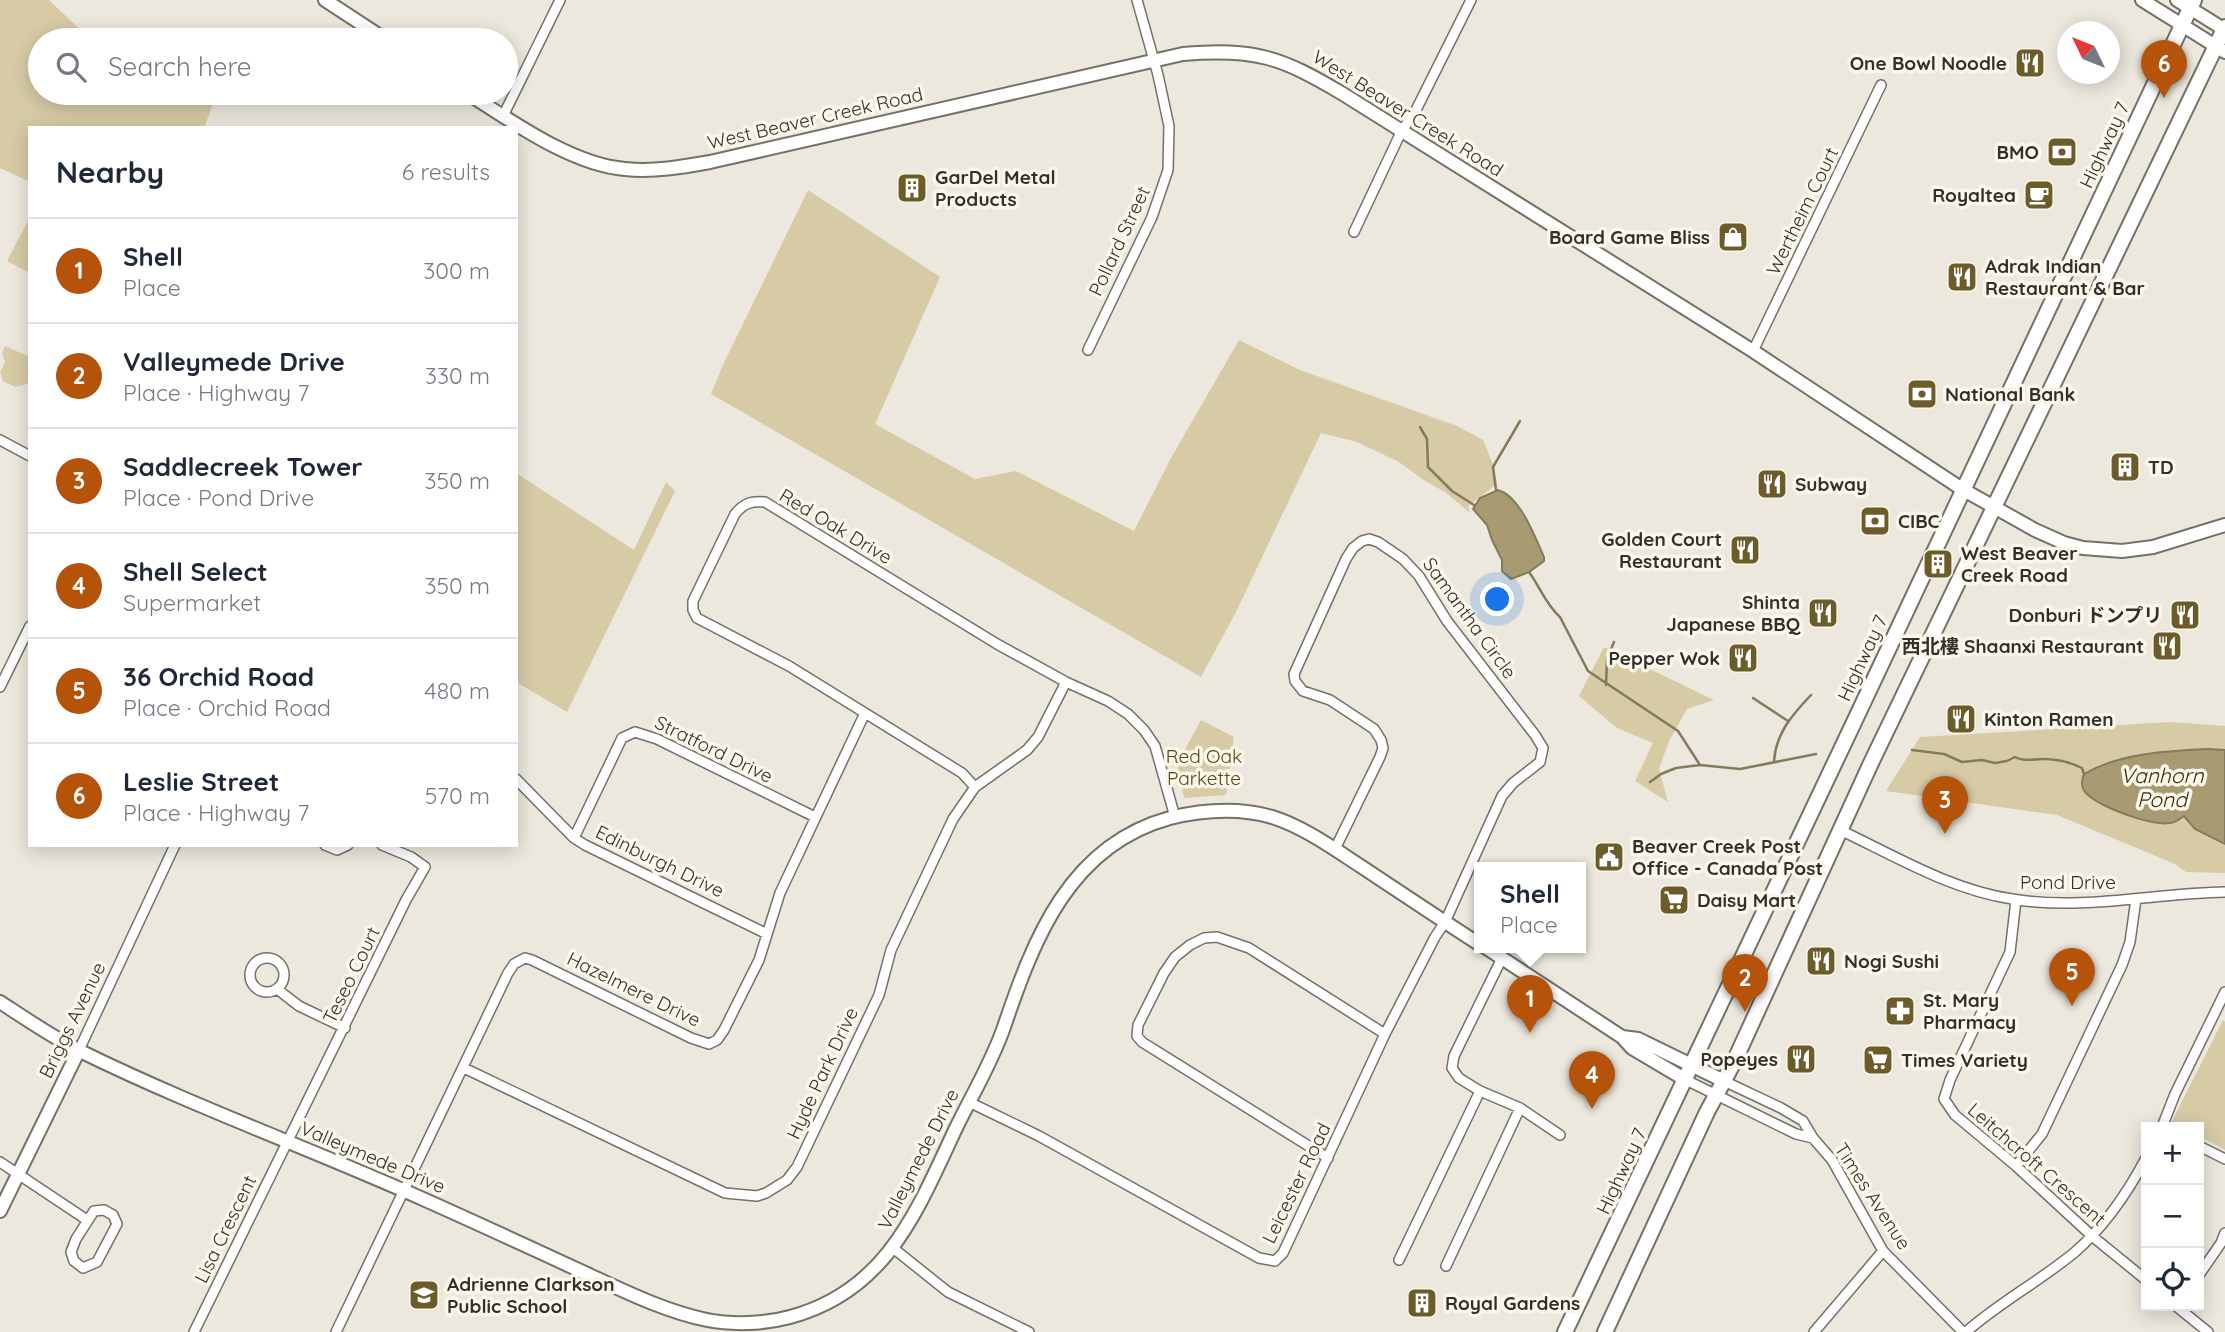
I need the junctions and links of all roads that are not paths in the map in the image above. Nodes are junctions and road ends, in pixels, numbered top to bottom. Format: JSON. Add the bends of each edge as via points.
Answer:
{"nodes":[{"id":1,"x":325,"y":0,"type":"edge"},
{"id":2,"x":560,"y":0,"type":"edge"},
{"id":3,"x":1137,"y":0,"type":"edge"},
{"id":4,"x":1471,"y":0,"type":"edge"},
{"id":5,"x":2142,"y":0,"type":"edge"},
{"id":6,"x":2178,"y":0,"type":"edge"},
{"id":7,"x":2192,"y":4,"type":"edge"},
{"id":8,"x":2182,"y":25,"type":"junction"},
{"id":9,"x":368,"y":28,"type":"edge"},
{"id":10,"x":2225,"y":28,"type":"edge"},
{"id":11,"x":2220,"y":49,"type":"edge"},
{"id":12,"x":1154,"y":61,"type":"junction"},
{"id":13,"x":518,"y":85,"type":"edge"},
{"id":14,"x":1881,"y":85,"type":"dead end"},
{"id":15,"x":486,"y":105,"type":"edge"},
{"id":16,"x":508,"y":105,"type":"edge"},
{"id":17,"x":503,"y":116,"type":"junction"},
{"id":18,"x":1402,"y":130,"type":"junction"},
{"id":19,"x":1354,"y":232,"type":"dead end"},
{"id":20,"x":1087,"y":350,"type":"dead end"},
{"id":21,"x":1753,"y":351,"type":"junction"},
{"id":22,"x":0,"y":440,"type":"edge"},
{"id":23,"x":28,"y":455,"type":"edge"},
{"id":24,"x":1962,"y":489,"type":"junction"},
{"id":25,"x":1987,"y":503,"type":"junction"},
{"id":26,"x":2225,"y":525,"type":"edge"},
{"id":27,"x":28,"y":630,"type":"edge"},
{"id":28,"x":1066,"y":682,"type":"junction"},
{"id":29,"x":0,"y":687,"type":"edge"},
{"id":30,"x":865,"y":713,"type":"junction"},
{"id":31,"x":518,"y":781,"type":"edge"},
{"id":32,"x":975,"y":787,"type":"junction"},
{"id":33,"x":815,"y":817,"type":"junction"},
{"id":34,"x":1175,"y":817,"type":"junction"},
{"id":35,"x":1840,"y":830,"type":"junction"},
{"id":36,"x":574,"y":838,"type":"junction"},
{"id":37,"x":174,"y":847,"type":"edge"},
{"id":38,"x":386,"y":847,"type":"edge"},
{"id":39,"x":1335,"y":849,"type":"junction"},
{"id":40,"x":2225,"y":892,"type":"edge"},
{"id":41,"x":2136,"y":899,"type":"junction"},
{"id":42,"x":2016,"y":900,"type":"junction"},
{"id":43,"x":1445,"y":922,"type":"junction"},
{"id":44,"x":767,"y":934,"type":"junction"},
{"id":45,"x":1474,"y":941,"type":"edge"},
{"id":46,"x":1494,"y":953,"type":"edge"},
{"id":47,"x":1502,"y":958,"type":"junction"},
{"id":48,"x":277,"y":989,"type":"dead end"},
{"id":49,"x":2225,"y":992,"type":"edge"},
{"id":50,"x":0,"y":1002,"type":"edge"},
{"id":51,"x":2222,"y":1012,"type":"edge"},
{"id":52,"x":345,"y":1028,"type":"junction"},
{"id":53,"x":1385,"y":1034,"type":"junction"},
{"id":54,"x":1622,"y":1037,"type":"junction"},
{"id":55,"x":79,"y":1051,"type":"junction"},
{"id":56,"x":1692,"y":1065,"type":"junction"},
{"id":57,"x":464,"y":1068,"type":"junction"},
{"id":58,"x":1686,"y":1080,"type":"junction"},
{"id":59,"x":1724,"y":1080,"type":"junction"},
{"id":60,"x":1480,"y":1091,"type":"junction"},
{"id":61,"x":1716,"y":1095,"type":"junction"},
{"id":62,"x":969,"y":1102,"type":"junction"},
{"id":63,"x":1520,"y":1108,"type":"junction"},
{"id":64,"x":2164,"y":1122,"type":"edge"},
{"id":65,"x":1560,"y":1135,"type":"dead end"},
{"id":66,"x":1813,"y":1138,"type":"junction"},
{"id":67,"x":288,"y":1141,"type":"junction"},
{"id":68,"x":2204,"y":1148,"type":"edge"},
{"id":69,"x":1328,"y":1158,"type":"junction"},
{"id":70,"x":2225,"y":1159,"type":"edge"},
{"id":71,"x":0,"y":1162,"type":"edge"},
{"id":72,"x":2016,"y":1166,"type":"junction"},
{"id":73,"x":2141,"y":1167,"type":"edge"},
{"id":74,"x":18,"y":1174,"type":"junction"},
{"id":75,"x":404,"y":1191,"type":"junction"},
{"id":76,"x":0,"y":1211,"type":"edge"},
{"id":77,"x":87,"y":1220,"type":"junction"},
{"id":78,"x":2225,"y":1233,"type":"edge"},
{"id":79,"x":2092,"y":1236,"type":"junction"},
{"id":80,"x":893,"y":1248,"type":"junction"},
{"id":81,"x":1883,"y":1251,"type":"junction"},
{"id":82,"x":1399,"y":1260,"type":"dead end"},
{"id":83,"x":1446,"y":1266,"type":"dead end"},
{"id":84,"x":2204,"y":1268,"type":"edge"},
{"id":85,"x":2141,"y":1276,"type":"edge"},
{"id":86,"x":2182,"y":1311,"type":"edge"},
{"id":87,"x":708,"y":1326,"type":"edge"},
{"id":88,"x":194,"y":1332,"type":"edge"},
{"id":89,"x":336,"y":1332,"type":"edge"},
{"id":90,"x":1029,"y":1332,"type":"edge"},
{"id":91,"x":1565,"y":1332,"type":"edge"},
{"id":92,"x":1605,"y":1332,"type":"edge"},
{"id":93,"x":1814,"y":1332,"type":"edge"},
{"id":94,"x":1964,"y":1332,"type":"edge"},
{"id":95,"x":2208,"y":1332,"type":"edge"}],
"edges":[{"from":1,"to":9,"type":"street"},
{"from":2,"to":13,"type":"street"},
{"from":3,"to":12,"type":"street","name":"Pollard Street"},
{"from":4,"to":18,"type":"street"},
{"from":5,"to":8,"type":"street"},
{"from":6,"to":7,"type":"street"},
{"from":7,"to":8,"type":"main road","name":"Highway 7"},
{"from":7,"to":10,"type":"street"},
{"from":8,"to":11,"type":"street"},
{"from":8,"to":24,"type":"main road","name":"Highway 7"},
{"from":10,"to":11,"type":"main road"},
{"from":11,"to":25,"type":"main road"},
{"from":12,"to":17,"type":"street","name":"West Beaver Creek Road","via":[[661,170],[622,169],[573,156]]},
{"from":12,"to":18,"type":"street","name":"West Beaver Creek Road","via":[[1211,51],[1262,55],[1294,66]]},
{"from":12,"to":20,"type":"street","name":"Pollard Street","via":[[1169,126],[1168,170],[1152,217]]},
{"from":14,"to":21,"type":"street","name":"Wertheim Court"},
{"from":15,"to":17,"type":"street","name":"West Beaver Creek Road"},
{"from":16,"to":17,"type":"street"},
{"from":18,"to":19,"type":"street"},
{"from":18,"to":21,"type":"street","name":"West Beaver Creek Road"},
{"from":21,"to":24,"type":"street","name":"West Beaver Creek Road"},
{"from":22,"to":23,"type":"street"},
{"from":24,"to":25,"type":"street","name":"West Beaver Creek Road"},
{"from":24,"to":56,"type":"main road","name":"Highway 7"},
{"from":25,"to":26,"type":"street","name":"West Beaver Creek Road","via":[[2064,543],[2104,550],[2145,549]]},
{"from":25,"to":35,"type":"main road"},
{"from":27,"to":29,"type":"street"},
{"from":28,"to":30,"type":"street","name":"Red Oak Drive","via":[[765,502],[742,505],[693,601],[697,618],[789,666]]},
{"from":28,"to":32,"type":"street","name":"Hyde Park Drive","via":[[1027,750]]},
{"from":28,"to":34,"type":"street","name":"Red Oak Drive","via":[[1108,701],[1144,730],[1154,746]]},
{"from":30,"to":32,"type":"street","name":"Red Oak Drive","via":[[962,773]]},
{"from":30,"to":33,"type":"street","name":"Hazelmere Drive"},
{"from":31,"to":36,"type":"street","name":"Edinburgh Drive"},
{"from":32,"to":57,"type":"street","name":"Hyde Park Drive","via":[[953,819],[891,950],[879,995],[816,1131],[787,1180],[766,1193],[725,1193]]},
{"from":33,"to":36,"type":"street","name":"Stratford Drive","via":[[635,732],[622,738]]},
{"from":33,"to":44,"type":"street","name":"Hazelmere Drive","via":[[780,893]]},
{"from":34,"to":39,"type":"street","name":"Valleymede Drive","via":[[1203,811],[1272,817]]},
{"from":34,"to":62,"type":"street","name":"Valleymede Drive","via":[[1124,836],[1070,884],[1018,982],[1003,1028]]},
{"from":35,"to":42,"type":"street","name":"Pond Drive","via":[[1962,887]]},
{"from":35,"to":59,"type":"main road"},
{"from":36,"to":44,"type":"street","name":"Edinburgh Drive"},
{"from":37,"to":55,"type":"street","name":"Briggs Avenue"},
{"from":38,"to":52,"type":"street","name":"Teseo Court","via":[[425,867]]},
{"from":39,"to":43,"type":"street","name":"Valleymede Drive"},
{"from":39,"to":43,"type":"street","name":"Samantha Circle","via":[[1380,757],[1381,740],[1374,729],[1339,706],[1303,691],[1294,674],[1346,559],[1353,548],[1369,539],[1412,566],[1447,621],[1543,748],[1540,762],[1513,783],[1498,804]]},
{"from":40,"to":41,"type":"street","name":"Pond Drive"},
{"from":41,"to":42,"type":"street","name":"Pond Drive"},
{"from":41,"to":72,"type":"street","via":[[2122,965],[2042,1133]]},
{"from":42,"to":72,"type":"street","name":"Leitchcroft Crescent","via":[[2010,952],[1944,1099],[1955,1115]]},
{"from":43,"to":45,"type":"street","name":"Valleymede Drive"},
{"from":43,"to":53,"type":"street","name":"Leicester Road"},
{"from":44,"to":57,"type":"street","name":"Hazelmere Drive","via":[[724,1030],[709,1044],[525,958],[508,973]]},
{"from":46,"to":47,"type":"street"},
{"from":47,"to":54,"type":"street"},
{"from":47,"to":60,"type":"street","via":[[1452,1068]]},
{"from":48,"to":52,"type":"street","via":[[299,1006]]},
{"from":49,"to":51,"type":"street"},
{"from":50,"to":55,"type":"street","name":"Valleymede Drive"},
{"from":51,"to":64,"type":"street","via":[[2185,1073]]},
{"from":52,"to":67,"type":"street","name":"Teseo Court"},
{"from":53,"to":69,"type":"street","name":"Leicester Road"},
{"from":53,"to":69,"type":"street","via":[[1250,948],[1217,937],[1189,945],[1175,957],[1138,1025],[1142,1042]]},
{"from":54,"to":56,"type":"street","via":[[1638,1039]]},
{"from":54,"to":58,"type":"street","via":[[1632,1048]]},
{"from":55,"to":67,"type":"street","name":"Valleymede Drive"},
{"from":55,"to":74,"type":"street","name":"Briggs Avenue"},
{"from":56,"to":58,"type":"main road","name":"Highway 7"},
{"from":56,"to":59,"type":"street"},
{"from":57,"to":75,"type":"street","name":"Hazelmere Drive"},
{"from":58,"to":61,"type":"street","name":"Times Avenue"},
{"from":58,"to":91,"type":"main road","name":"Highway 7"},
{"from":59,"to":61,"type":"main road"},
{"from":59,"to":66,"type":"street","name":"Times Avenue","via":[[1803,1121]]},
{"from":60,"to":63,"type":"street"},
{"from":60,"to":82,"type":"street"},
{"from":61,"to":66,"type":"street","name":"Times Avenue"},
{"from":61,"to":92,"type":"main road"},
{"from":62,"to":69,"type":"street","name":"Leicester Road","via":[[1269,1261],[1283,1253]]},
{"from":62,"to":80,"type":"street","name":"Valleymede Drive"},
{"from":63,"to":65,"type":"street"},
{"from":63,"to":83,"type":"street"},
{"from":66,"to":81,"type":"street","name":"Times Avenue","via":[[1836,1165]]},
{"from":67,"to":75,"type":"street","name":"Valleymede Drive"},
{"from":67,"to":88,"type":"street","name":"Lisa Crescent"},
{"from":68,"to":70,"type":"street"},
{"from":71,"to":74,"type":"street"},
{"from":72,"to":79,"type":"street","name":"Leitchcroft Crescent"},
{"from":73,"to":79,"type":"street"},
{"from":74,"to":76,"type":"street","name":"Briggs Avenue"},
{"from":74,"to":77,"type":"street"},
{"from":75,"to":87,"type":"street","name":"Valleymede Drive"},
{"from":75,"to":89,"type":"street","name":"Hazelmere Drive"},
{"from":77,"to":77,"type":"street","via":[[71,1251],[83,1268],[97,1262],[117,1224],[104,1210],[94,1210]]},
{"from":78,"to":84,"type":"street"},
{"from":79,"to":85,"type":"street","name":"Leitchcroft Crescent"},
{"from":79,"to":94,"type":"street"},
{"from":80,"to":87,"type":"street","name":"Valleymede Drive","via":[[863,1279],[825,1304],[767,1322]]},
{"from":80,"to":90,"type":"street","via":[[948,1292]]},
{"from":81,"to":93,"type":"street"},
{"from":81,"to":94,"type":"street","name":"Times Avenue"},
{"from":86,"to":95,"type":"street"}]}
